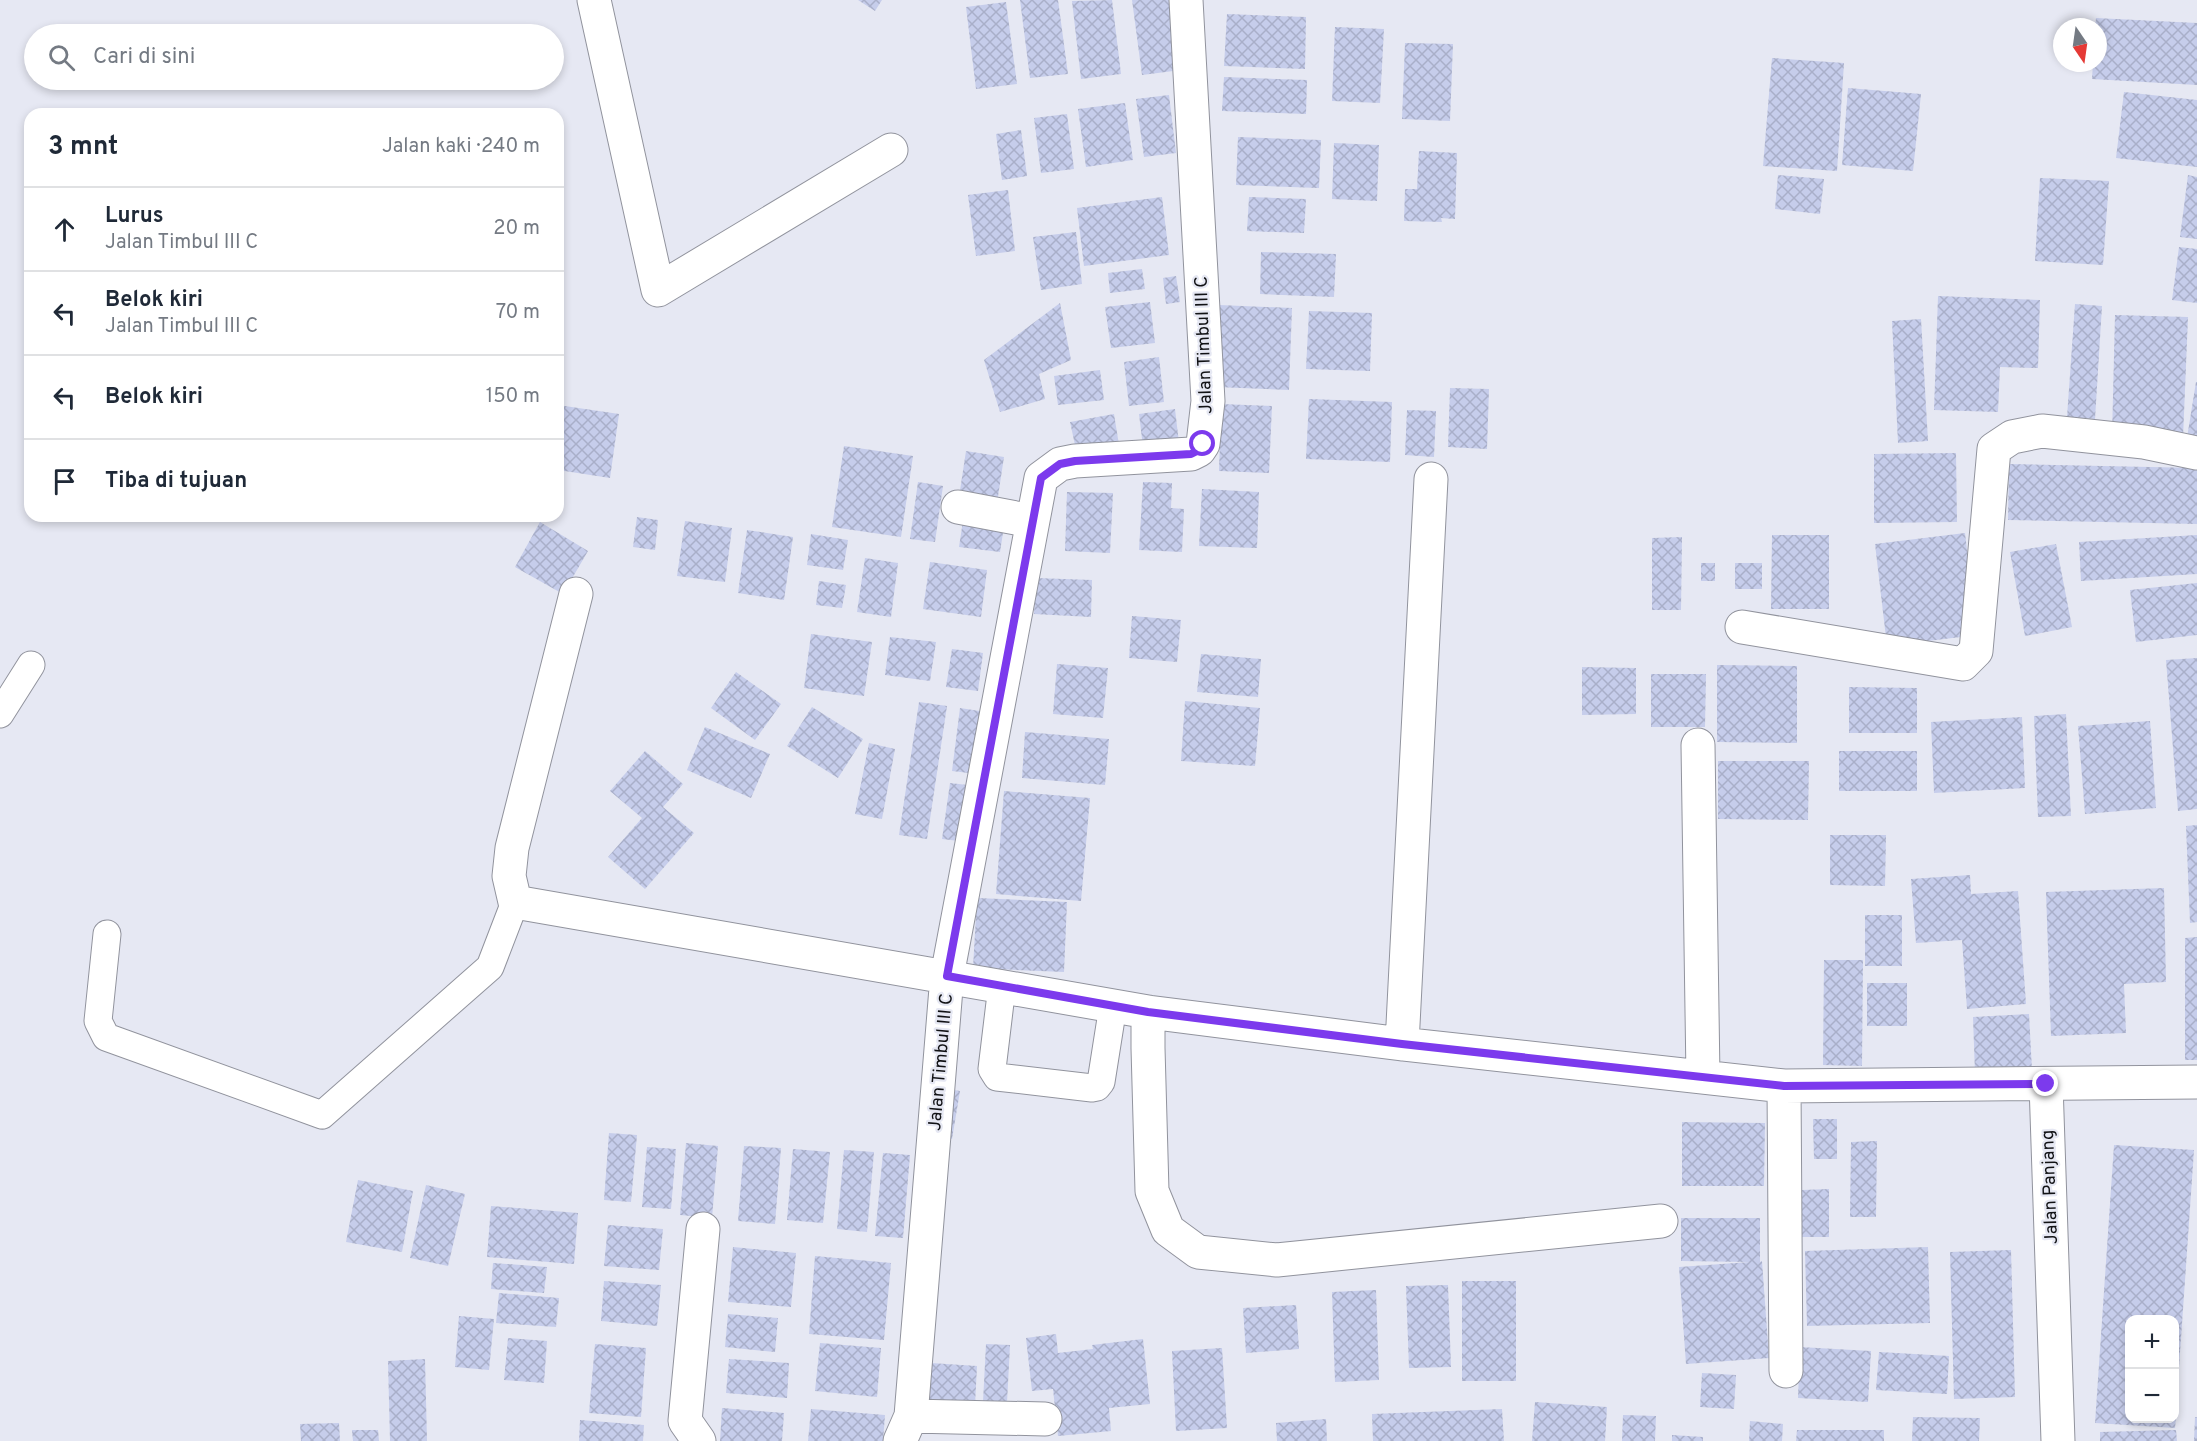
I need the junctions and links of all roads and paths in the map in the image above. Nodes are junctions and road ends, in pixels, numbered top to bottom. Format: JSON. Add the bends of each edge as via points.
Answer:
{"nodes":[{"id":1,"x":594,"y":0,"type":"edge"},
{"id":2,"x":1186,"y":0,"type":"edge"},
{"id":3,"x":891,"y":150,"type":"dead end"},
{"id":4,"x":2197,"y":453,"type":"edge"},
{"id":5,"x":1431,"y":479,"type":"dead end"},
{"id":6,"x":958,"y":507,"type":"dead end"},
{"id":7,"x":1032,"y":521,"type":"junction"},
{"id":8,"x":576,"y":594,"type":"dead end"},
{"id":9,"x":1742,"y":627,"type":"dead end"},
{"id":10,"x":31,"y":665,"type":"dead end"},
{"id":11,"x":0,"y":714,"type":"edge"},
{"id":12,"x":1698,"y":745,"type":"dead end"},
{"id":13,"x":515,"y":902,"type":"junction"},
{"id":14,"x":107,"y":934,"type":"dead end"},
{"id":15,"x":947,"y":976,"type":"junction"},
{"id":16,"x":1002,"y":986,"type":"junction"},
{"id":17,"x":1113,"y":1006,"type":"junction"},
{"id":18,"x":1148,"y":1012,"type":"junction"},
{"id":19,"x":1402,"y":1044,"type":"junction"},
{"id":20,"x":1703,"y":1077,"type":"junction"},
{"id":21,"x":2197,"y":1082,"type":"edge"},
{"id":22,"x":2046,"y":1084,"type":"junction"},
{"id":23,"x":1784,"y":1086,"type":"junction"},
{"id":24,"x":1661,"y":1221,"type":"dead end"},
{"id":25,"x":703,"y":1229,"type":"dead end"},
{"id":26,"x":1786,"y":1371,"type":"dead end"},
{"id":27,"x":1045,"y":1419,"type":"dead end"},
{"id":28,"x":906,"y":1429,"type":"edge"},
{"id":29,"x":699,"y":1441,"type":"edge"},
{"id":30,"x":2058,"y":1441,"type":"edge"}],
"edges":[{"from":1,"to":3,"type":"street","via":[[658,290]]},
{"from":2,"to":7,"type":"street","name":"Jalan Timbul III C","via":[[1208,401],[1203,444],[1191,454],[1060,464],[1041,478]]},
{"from":4,"to":9,"type":"street","via":[[2144,442],[2042,431],[2012,437],[1994,449],[1976,651],[1963,664]]},
{"from":5,"to":19,"type":"street"},
{"from":6,"to":7,"type":"street"},
{"from":7,"to":15,"type":"street","name":"Jalan Timbul III C"},
{"from":8,"to":13,"type":"street","via":[[512,848],[509,876]]},
{"from":10,"to":11,"type":"lane"},
{"from":12,"to":20,"type":"street"},
{"from":13,"to":14,"type":"lane","via":[[490,967],[322,1115],[106,1037],[98,1021]]},
{"from":13,"to":15,"type":"street"},
{"from":15,"to":16,"type":"street"},
{"from":15,"to":28,"type":"street","name":"Jalan Timbul III C"},
{"from":16,"to":17,"type":"street"},
{"from":16,"to":17,"type":"lane","via":[[992,1069],[997,1077],[1097,1087]]},
{"from":17,"to":18,"type":"street"},
{"from":18,"to":19,"type":"street"},
{"from":18,"to":24,"type":"street","via":[[1152,1191],[1168,1230],[1198,1252],[1277,1260]]},
{"from":19,"to":20,"type":"street"},
{"from":20,"to":23,"type":"street"},
{"from":21,"to":22,"type":"street"},
{"from":22,"to":23,"type":"street"},
{"from":22,"to":30,"type":"street","name":"Jalan Panjang"},
{"from":23,"to":26,"type":"street"},
{"from":25,"to":29,"type":"street","via":[[685,1421]]},
{"from":27,"to":28,"type":"street"}]}
